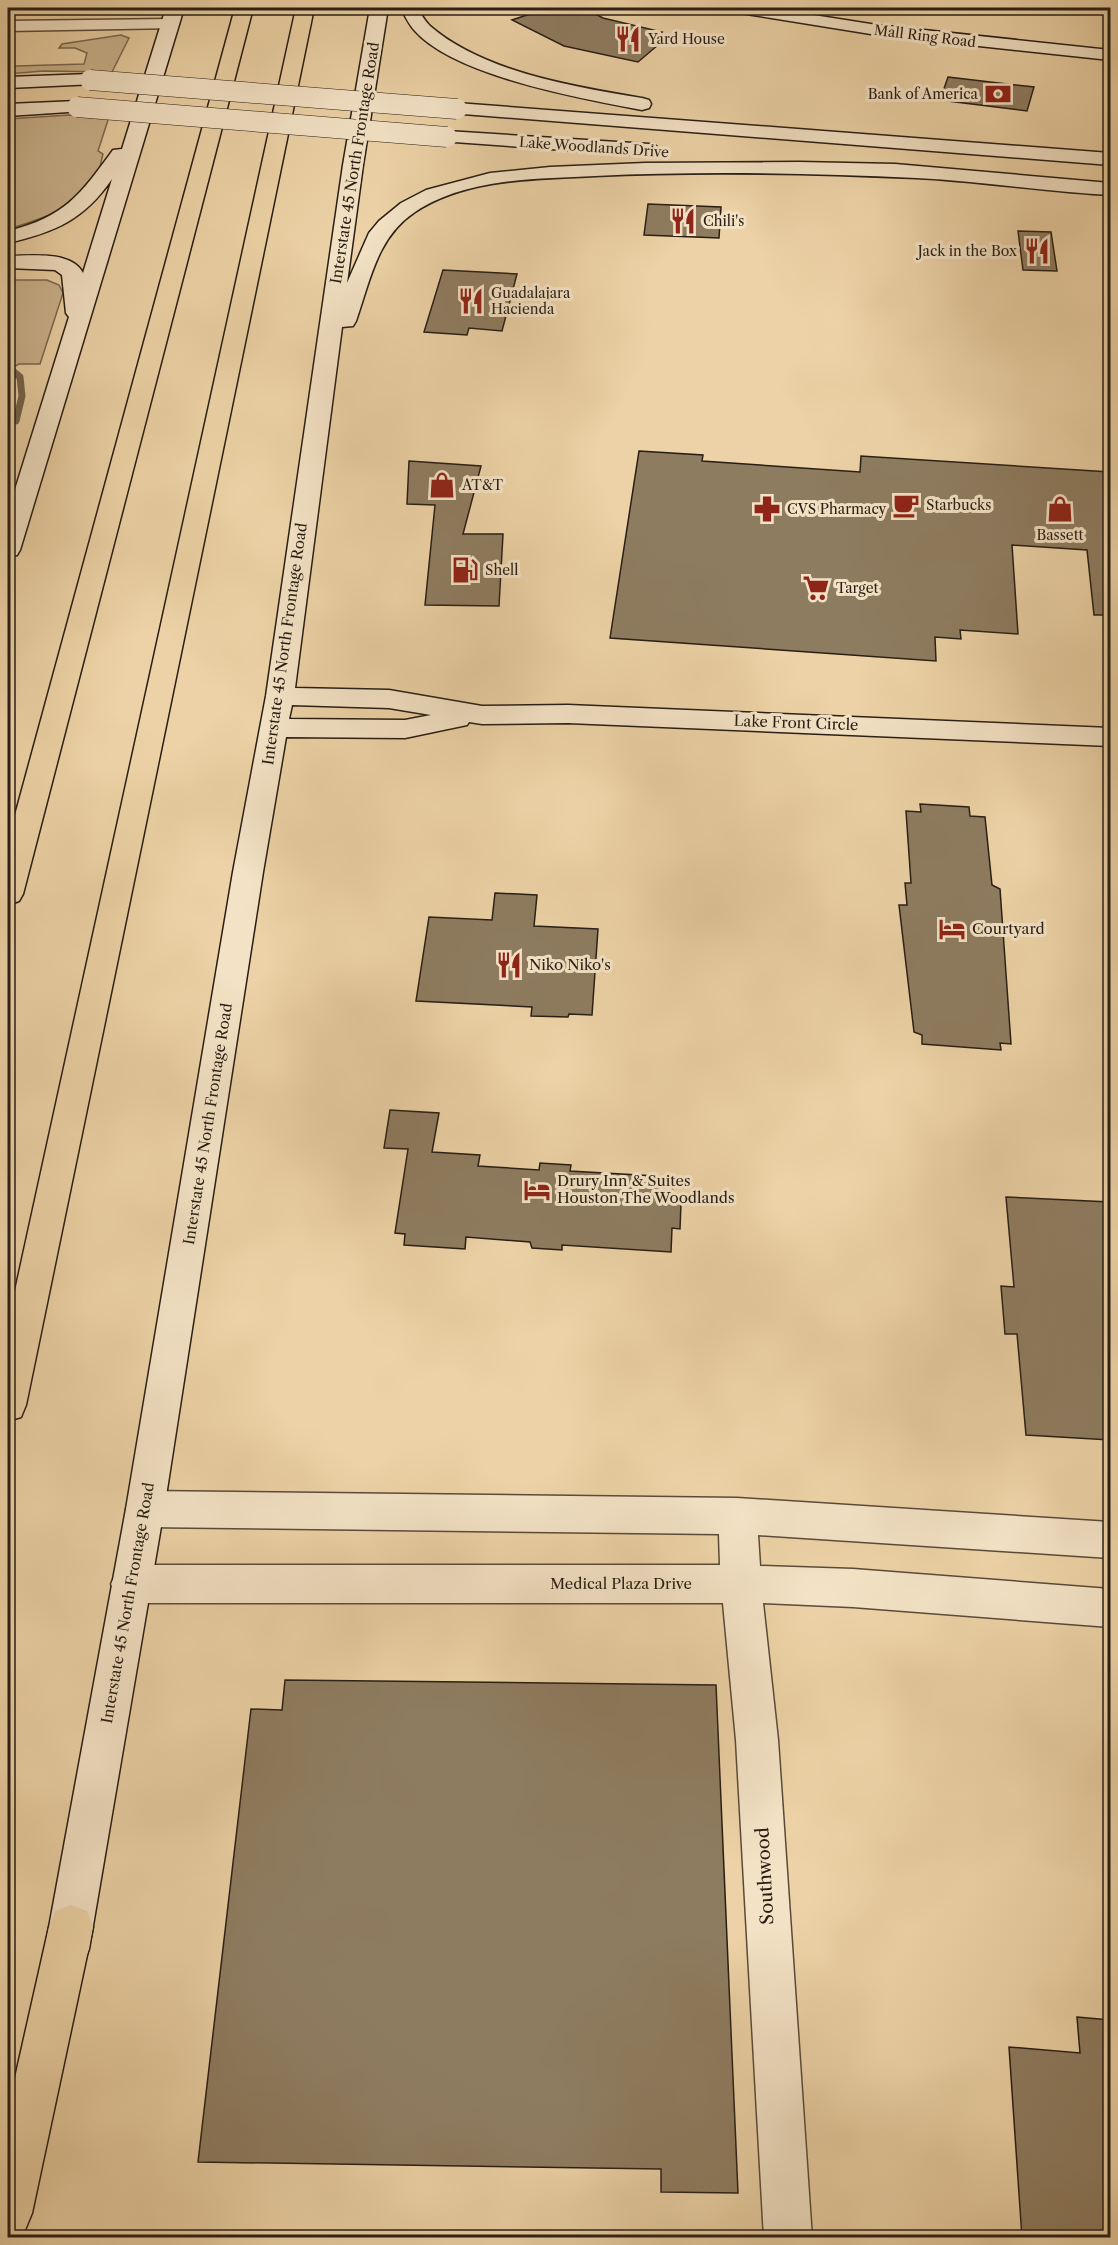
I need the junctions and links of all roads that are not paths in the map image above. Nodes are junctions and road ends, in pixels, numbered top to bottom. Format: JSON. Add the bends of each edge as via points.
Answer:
{"nodes":[{"id":1,"x":244,"y":8,"type":"edge"},
{"id":2,"x":305,"y":8,"type":"edge"},
{"id":3,"x":379,"y":8,"type":"edge"},
{"id":4,"x":409,"y":8,"type":"edge"},
{"id":5,"x":740,"y":8,"type":"edge"},
{"id":6,"x":173,"y":16,"type":"edge"},
{"id":7,"x":8,"y":26,"type":"edge"},
{"id":8,"x":1110,"y":56,"type":"edge"},
{"id":9,"x":8,"y":83,"type":"edge"},
{"id":10,"x":8,"y":110,"type":"edge"},
{"id":11,"x":137,"y":129,"type":"junction"},
{"id":12,"x":776,"y":132,"type":"junction"},
{"id":13,"x":653,"y":150,"type":"junction"},
{"id":14,"x":915,"y":172,"type":"junction"},
{"id":15,"x":1104,"y":174,"type":"edge"},
{"id":16,"x":8,"y":237,"type":"edge"},
{"id":17,"x":8,"y":262,"type":"edge"},
{"id":18,"x":78,"y":321,"type":"junction"},
{"id":19,"x":324,"y":373,"type":"junction"},
{"id":20,"x":8,"y":550,"type":"edge"},
{"id":21,"x":280,"y":696,"type":"junction"},
{"id":22,"x":482,"y":714,"type":"junction"},
{"id":23,"x":274,"y":728,"type":"junction"},
{"id":24,"x":1110,"y":736,"type":"edge"},
{"id":25,"x":8,"y":894,"type":"edge"},
{"id":26,"x":8,"y":1405,"type":"edge"},
{"id":27,"x":145,"y":1509,"type":"junction"},
{"id":28,"x":737,"y":1515,"type":"junction"},
{"id":29,"x":1110,"y":1540,"type":"edge"},
{"id":30,"x":131,"y":1584,"type":"junction"},
{"id":31,"x":741,"y":1584,"type":"junction"},
{"id":32,"x":1110,"y":1608,"type":"edge"},
{"id":33,"x":71,"y":1927,"type":"junction"},
{"id":34,"x":8,"y":2213,"type":"edge"},
{"id":35,"x":16,"y":2238,"type":"edge"},
{"id":36,"x":788,"y":2238,"type":"edge"}],
"edges":[{"from":1,"to":25,"type":"highway"},
{"from":2,"to":26,"type":"highway"},
{"from":3,"to":19,"type":"main road","name":"Interstate 45 North Frontage Road"},
{"from":4,"to":12,"type":"main road","via":[[433,37],[493,69],[601,97]]},
{"from":5,"to":8,"type":"main road","name":"Mall Ring Road","via":[[877,30]]},
{"from":6,"to":7,"type":"main road"},
{"from":6,"to":11,"type":"main road"},
{"from":9,"to":12,"type":"main road","name":"Lake Woodlands Drive","bridge":true,"via":[[90,80]]},
{"from":10,"to":13,"type":"main road","name":"Lake Woodlands Drive","bridge":true,"via":[[77,107]]},
{"from":11,"to":16,"type":"main road","via":[[80,206],[39,228]]},
{"from":11,"to":18,"type":"main road"},
{"from":12,"to":15,"type":"main road","name":"Lake Woodlands Drive"},
{"from":13,"to":14,"type":"main road","name":"Lake Woodlands Drive"},
{"from":13,"to":15,"type":"main road","via":[[795,149]]},
{"from":14,"to":15,"type":"main road","name":"Lake Woodlands Drive"},
{"from":14,"to":19,"type":"main road","via":[[803,167],[658,168],[510,176],[435,194],[404,209],[384,226]]},
{"from":17,"to":18,"type":"main road","via":[[60,264],[72,272]]},
{"from":18,"to":20,"type":"main road"},
{"from":19,"to":21,"type":"main road","name":"Interstate 45 North Frontage Road"},
{"from":21,"to":22,"type":"main road","name":"Lake Front Circle","via":[[389,699]]},
{"from":21,"to":23,"type":"main road","name":"Interstate 45 North Frontage Road"},
{"from":22,"to":23,"type":"main road","name":"Lake Front Circle","via":[[405,729]]},
{"from":22,"to":24,"type":"main road","name":"Lake Front Circle","via":[[568,714]]},
{"from":23,"to":27,"type":"main road","name":"Interstate 45 North Frontage Road"},
{"from":27,"to":28,"type":"main road"},
{"from":27,"to":30,"type":"main road","name":"Interstate 45 North Frontage Road"},
{"from":28,"to":29,"type":"main road"},
{"from":28,"to":31,"type":"main road","name":"Southwood"},
{"from":30,"to":31,"type":"main road","name":"Medical Plaza Drive"},
{"from":30,"to":33,"type":"main road","name":"Interstate 45 North Frontage Road"},
{"from":31,"to":32,"type":"main road","name":"Medical Plaza Drive","via":[[853,1588]]},
{"from":31,"to":36,"type":"main road","name":"Southwood","via":[[757,1740]]},
{"from":33,"to":34,"type":"highway"},
{"from":33,"to":35,"type":"main road","name":"Interstate 45 North Frontage Road"}]}
